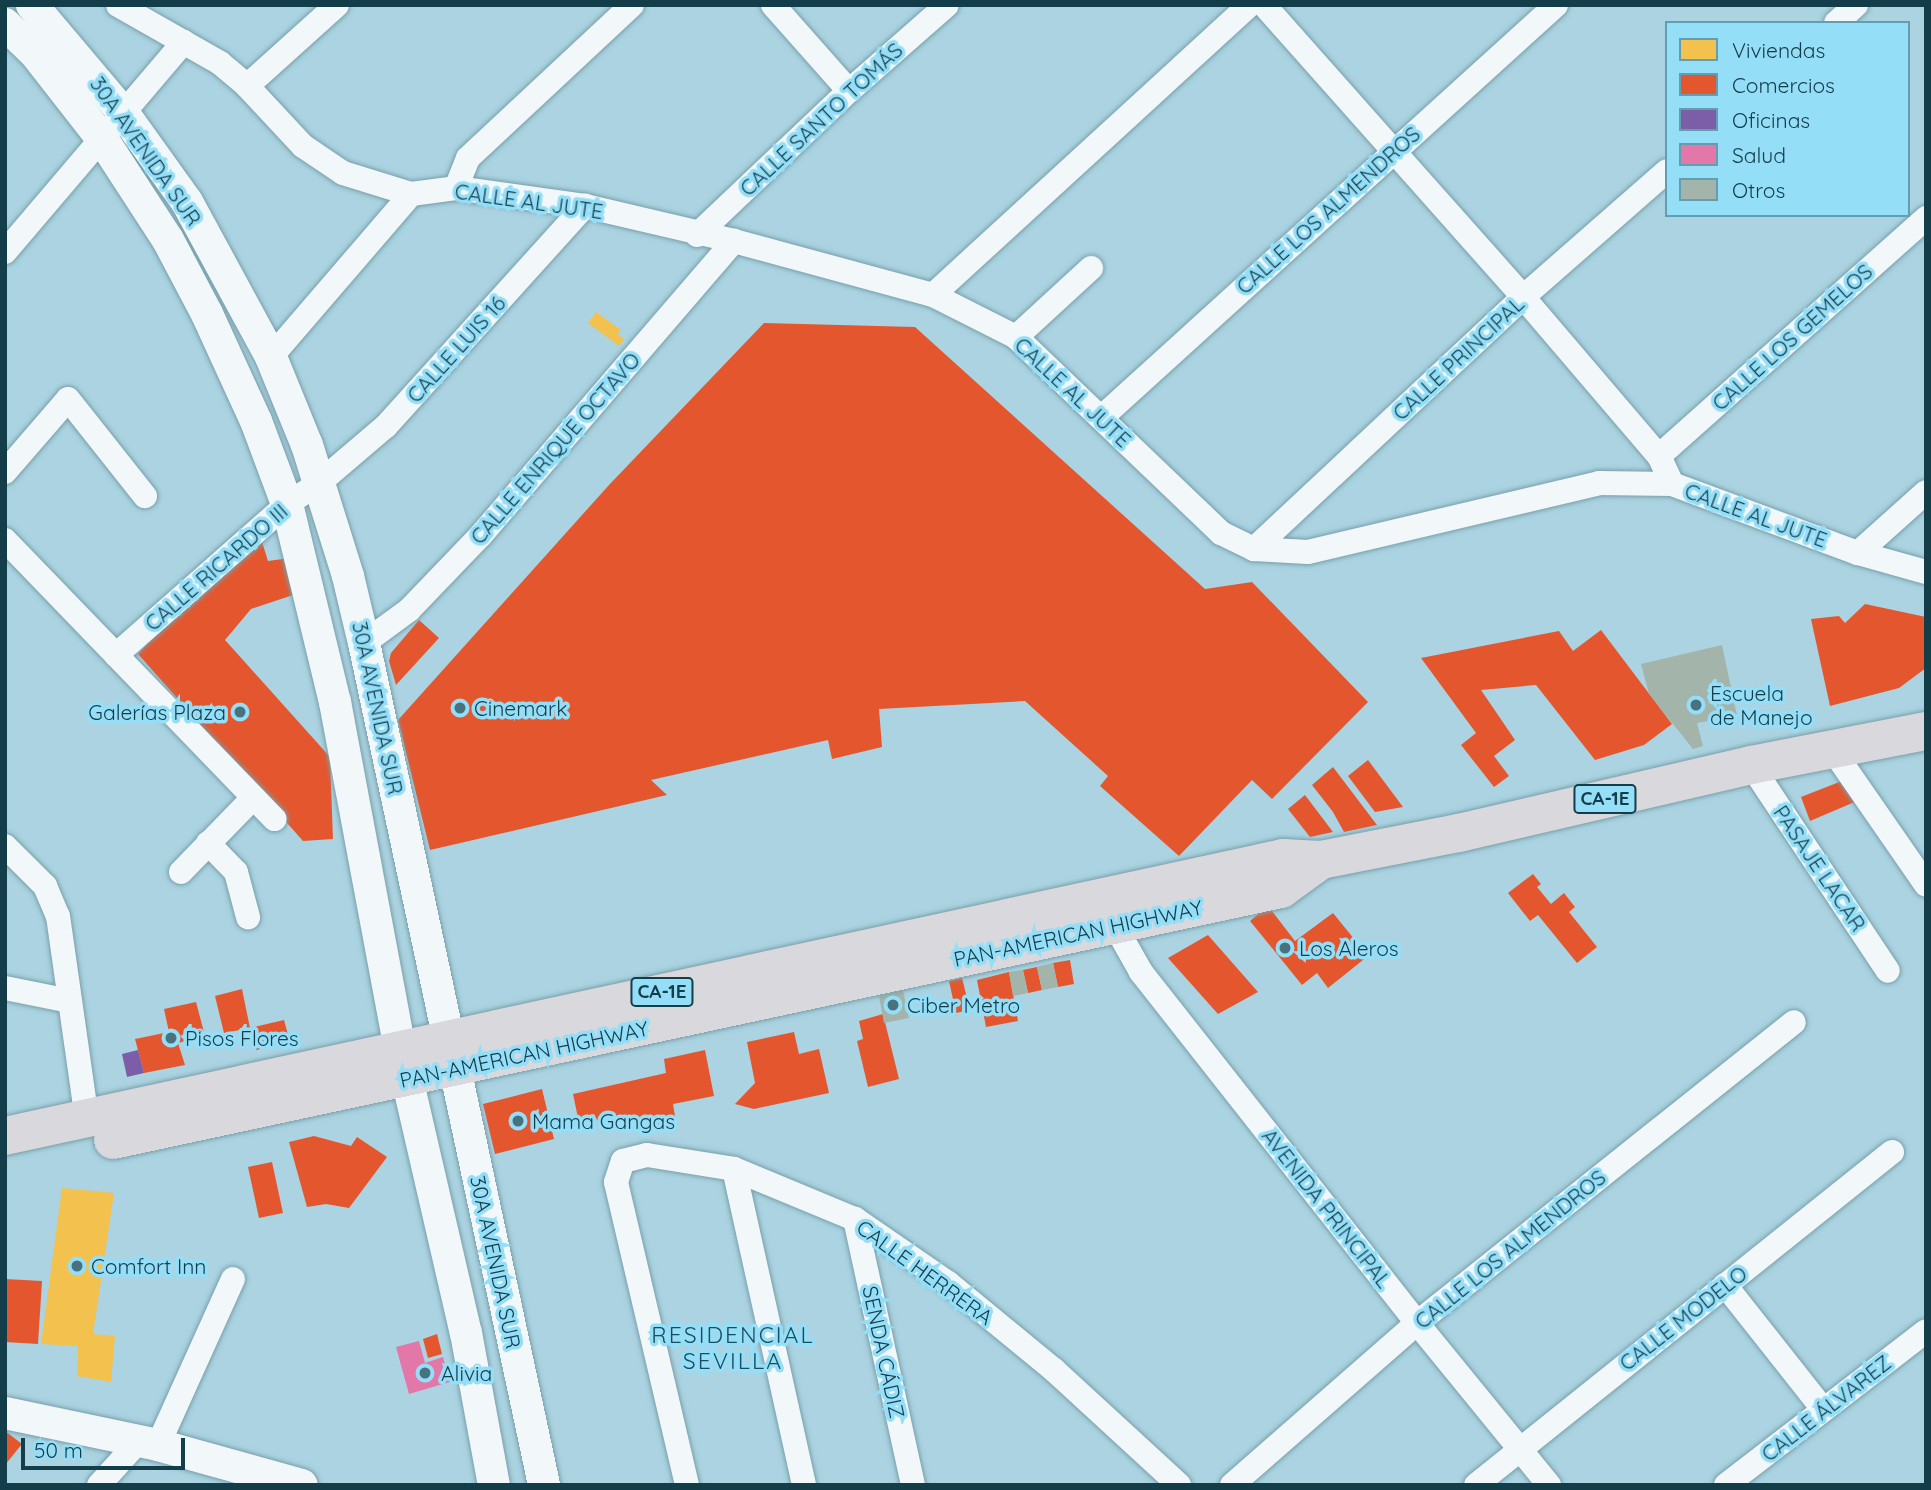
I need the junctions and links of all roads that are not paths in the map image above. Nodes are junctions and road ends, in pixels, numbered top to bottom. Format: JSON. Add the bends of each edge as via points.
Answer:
{"nodes":[{"id":1,"x":32,"y":5,"type":"edge"},
{"id":2,"x":118,"y":5,"type":"edge"},
{"id":3,"x":337,"y":5,"type":"edge"},
{"id":4,"x":632,"y":5,"type":"edge"},
{"id":5,"x":773,"y":5,"type":"edge"},
{"id":6,"x":947,"y":5,"type":"edge"},
{"id":7,"x":1249,"y":5,"type":"edge"},
{"id":8,"x":1264,"y":5,"type":"edge"},
{"id":9,"x":1556,"y":5,"type":"edge"},
{"id":10,"x":1856,"y":5,"type":"edge"},
{"id":11,"x":1838,"y":21,"type":"edge"},
{"id":12,"x":5,"y":24,"type":"edge"},
{"id":13,"x":184,"y":42,"type":"junction"},
{"id":14,"x":247,"y":86,"type":"junction"},
{"id":15,"x":849,"y":91,"type":"junction"},
{"id":16,"x":124,"y":114,"type":"junction"},
{"id":17,"x":103,"y":140,"type":"junction"},
{"id":18,"x":1393,"y":151,"type":"junction"},
{"id":19,"x":1665,"y":173,"type":"edge"},
{"id":20,"x":456,"y":188,"type":"junction"},
{"id":21,"x":411,"y":194,"type":"junction"},
{"id":22,"x":585,"y":206,"type":"junction"},
{"id":23,"x":1926,"y":218,"type":"edge"},
{"id":24,"x":697,"y":235,"type":"junction"},
{"id":25,"x":734,"y":241,"type":"junction"},
{"id":26,"x":5,"y":252,"type":"edge"},
{"id":27,"x":1091,"y":268,"type":"dead end"},
{"id":28,"x":933,"y":295,"type":"junction"},
{"id":29,"x":1523,"y":297,"type":"junction"},
{"id":30,"x":1016,"y":337,"type":"junction"},
{"id":31,"x":271,"y":357,"type":"junction"},
{"id":32,"x":1102,"y":417,"type":"junction"},
{"id":33,"x":1659,"y":457,"type":"junction"},
{"id":34,"x":5,"y":472,"type":"edge"},
{"id":35,"x":319,"y":483,"type":"junction"},
{"id":36,"x":1672,"y":484,"type":"junction"},
{"id":37,"x":1926,"y":492,"type":"edge"},
{"id":38,"x":145,"y":496,"type":"dead end"},
{"id":39,"x":287,"y":503,"type":"junction"},
{"id":40,"x":5,"y":540,"type":"edge"},
{"id":41,"x":1254,"y":549,"type":"junction"},
{"id":42,"x":1858,"y":553,"type":"junction"},
{"id":43,"x":1926,"y":572,"type":"edge"},
{"id":44,"x":365,"y":643,"type":"junction"},
{"id":45,"x":116,"y":655,"type":"junction"},
{"id":46,"x":376,"y":697,"type":"junction"},
{"id":47,"x":335,"y":702,"type":"junction"},
{"id":48,"x":1926,"y":731,"type":"edge"},
{"id":49,"x":1832,"y":749,"type":"junction"},
{"id":50,"x":1751,"y":765,"type":"junction"},
{"id":51,"x":394,"y":777,"type":"junction"},
{"id":52,"x":349,"y":780,"type":"junction"},
{"id":53,"x":253,"y":798,"type":"junction"},
{"id":54,"x":274,"y":819,"type":"dead end"},
{"id":55,"x":208,"y":843,"type":"junction"},
{"id":56,"x":5,"y":846,"type":"edge"},
{"id":57,"x":1321,"y":860,"type":"junction"},
{"id":58,"x":181,"y":872,"type":"dead end"},
{"id":59,"x":1926,"y":885,"type":"edge"},
{"id":60,"x":248,"y":917,"type":"dead end"},
{"id":61,"x":1114,"y":924,"type":"junction"},
{"id":62,"x":1888,"y":971,"type":"dead end"},
{"id":63,"x":5,"y":988,"type":"edge"},
{"id":64,"x":70,"y":1000,"type":"junction"},
{"id":65,"x":1794,"y":1022,"type":"dead end"},
{"id":66,"x":452,"y":1054,"type":"junction"},
{"id":67,"x":403,"y":1063,"type":"junction"},
{"id":68,"x":87,"y":1119,"type":"junction"},
{"id":69,"x":5,"y":1136,"type":"edge"},
{"id":70,"x":1892,"y":1152,"type":"dead end"},
{"id":71,"x":5,"y":1163,"type":"edge"},
{"id":72,"x":734,"y":1169,"type":"junction"},
{"id":73,"x":855,"y":1219,"type":"junction"},
{"id":74,"x":233,"y":1279,"type":"dead end"},
{"id":75,"x":1725,"y":1285,"type":"junction"},
{"id":76,"x":1417,"y":1323,"type":"junction"},
{"id":77,"x":1926,"y":1331,"type":"edge"},
{"id":78,"x":1823,"y":1409,"type":"junction"},
{"id":79,"x":5,"y":1413,"type":"edge"},
{"id":80,"x":148,"y":1444,"type":"junction"},
{"id":81,"x":1518,"y":1449,"type":"junction"},
{"id":82,"x":99,"y":1485,"type":"edge"},
{"id":83,"x":302,"y":1485,"type":"edge"},
{"id":84,"x":494,"y":1485,"type":"edge"},
{"id":85,"x":544,"y":1485,"type":"edge"},
{"id":86,"x":687,"y":1485,"type":"edge"},
{"id":87,"x":804,"y":1485,"type":"edge"},
{"id":88,"x":913,"y":1485,"type":"edge"},
{"id":89,"x":1179,"y":1485,"type":"edge"},
{"id":90,"x":1232,"y":1485,"type":"edge"},
{"id":91,"x":1476,"y":1485,"type":"edge"},
{"id":92,"x":1549,"y":1485,"type":"edge"},
{"id":93,"x":1726,"y":1485,"type":"edge"}],
"edges":[{"from":1,"to":16,"type":"street","name":"30A AVENIDA SUR"},
{"from":2,"to":13,"type":"street","name":"CALLE AL JUTE"},
{"from":3,"to":14,"type":"street"},
{"from":4,"to":20,"type":"street","via":[[468,158]]},
{"from":5,"to":15,"type":"street"},
{"from":6,"to":15,"type":"street","name":"CALLE SANTO TOMÁS"},
{"from":7,"to":28,"type":"street"},
{"from":8,"to":18,"type":"street"},
{"from":9,"to":18,"type":"street","name":"CALLE LOS ALMENDROS"},
{"from":10,"to":11,"type":"street"},
{"from":12,"to":17,"type":"street","name":"30A AVENIDA SUR","via":[[35,53]]},
{"from":13,"to":14,"type":"street","name":"CALLE AL JUTE"},
{"from":13,"to":16,"type":"street"},
{"from":14,"to":21,"type":"street","name":"CALLE AL JUTE","via":[[303,146],[343,173]]},
{"from":15,"to":24,"type":"street","name":"CALLE SANTO TOMÁS"},
{"from":16,"to":17,"type":"street"},
{"from":16,"to":31,"type":"street","name":"30A AVENIDA SUR","via":[[187,202]]},
{"from":17,"to":26,"type":"street"},
{"from":17,"to":39,"type":"street","name":"30A AVENIDA SUR","via":[[168,240],[207,314]]},
{"from":18,"to":29,"type":"street"},
{"from":18,"to":32,"type":"street","name":"CALLE LOS ALMENDROS"},
{"from":19,"to":29,"type":"street","name":"CALLE PRINCIPAL"},
{"from":20,"to":21,"type":"street","name":"CALLE AL JUTE"},
{"from":20,"to":22,"type":"street","name":"CALLE AL JUTE"},
{"from":21,"to":31,"type":"street"},
{"from":22,"to":24,"type":"street","name":"CALLE AL JUTE"},
{"from":22,"to":35,"type":"street","name":"CALLE LUIS 16","via":[[386,426]]},
{"from":23,"to":33,"type":"street","name":"CALLE LOS GEMELOS"},
{"from":24,"to":25,"type":"street","name":"CALLE AL JUTE"},
{"from":25,"to":28,"type":"street","name":"CALLE AL JUTE"},
{"from":25,"to":44,"type":"street","name":"CALLE ENRIQUE OCTAVO","via":[[481,535],[409,610]]},
{"from":27,"to":30,"type":"street"},
{"from":28,"to":30,"type":"street","name":"CALLE AL JUTE"},
{"from":29,"to":33,"type":"street"},
{"from":29,"to":41,"type":"street","name":"CALLE PRINCIPAL"},
{"from":30,"to":32,"type":"street","name":"CALLE AL JUTE"},
{"from":31,"to":35,"type":"street","name":"30A AVENIDA SUR"},
{"from":32,"to":41,"type":"street","name":"CALLE AL JUTE","via":[[1222,533]]},
{"from":33,"to":36,"type":"street"},
{"from":34,"to":38,"type":"street","via":[[68,399]]},
{"from":35,"to":39,"type":"street","name":"CALLE RICARDO III"},
{"from":35,"to":44,"type":"street","name":"30A AVENIDA SUR"},
{"from":36,"to":41,"type":"street","name":"CALLE AL JUTE","via":[[1600,483],[1308,552]]},
{"from":36,"to":42,"type":"street","name":"CALLE AL JUTE"},
{"from":37,"to":42,"type":"street"},
{"from":39,"to":45,"type":"street","name":"CALLE RICARDO III"},
{"from":39,"to":47,"type":"street","name":"30A AVENIDA SUR"},
{"from":40,"to":45,"type":"street"},
{"from":42,"to":43,"type":"street","name":"CALLE AL JUTE"},
{"from":44,"to":46,"type":"street","name":"30A AVENIDA SUR"},
{"from":45,"to":53,"type":"street"},
{"from":46,"to":47,"type":"street","via":[[368,722],[359,724]]},
{"from":46,"to":51,"type":"street","name":"30A AVENIDA SUR"},
{"from":47,"to":52,"type":"street","name":"30A AVENIDA SUR"},
{"from":48,"to":49,"type":"highway","name":"PAN-AMERICAN HIGHWAY","number":"CA-1E"},
{"from":49,"to":50,"type":"highway","name":"PAN-AMERICAN HIGHWAY","number":"CA-1E"},
{"from":49,"to":59,"type":"street"},
{"from":50,"to":57,"type":"highway","name":"PAN-AMERICAN HIGHWAY","number":"CA-1E"},
{"from":50,"to":62,"type":"street","name":"PASAJE LACAR"},
{"from":51,"to":52,"type":"street","via":[[368,738],[359,743]]},
{"from":51,"to":66,"type":"street","name":"30A AVENIDA SUR"},
{"from":52,"to":67,"type":"street","name":"30A AVENIDA SUR"},
{"from":53,"to":54,"type":"street"},
{"from":53,"to":55,"type":"street"},
{"from":55,"to":58,"type":"street"},
{"from":55,"to":60,"type":"street","via":[[236,872]]},
{"from":56,"to":64,"type":"street","via":[[45,886],[58,916]]},
{"from":57,"to":61,"type":"highway","name":"PAN-AMERICAN HIGHWAY","number":"CA-1E","via":[[1282,889]]},
{"from":57,"to":66,"type":"highway","name":"PAN-AMERICAN HIGHWAY","number":"CA-1E","via":[[1283,858]]},
{"from":61,"to":66,"type":"highway","name":"PAN-AMERICAN HIGHWAY","number":"CA-1E"},
{"from":61,"to":76,"type":"street","name":"AVENIDA PRINCIPAL","via":[[1142,972]]},
{"from":63,"to":64,"type":"street"},
{"from":64,"to":68,"type":"street"},
{"from":65,"to":76,"type":"street","name":"CALLE LOS ALMENDROS"},
{"from":66,"to":67,"type":"highway","name":"PAN-AMERICAN HIGHWAY","number":"CA-1E"},
{"from":66,"to":85,"type":"street","name":"30A AVENIDA SUR"},
{"from":67,"to":68,"type":"highway","name":"PAN-AMERICAN HIGHWAY","number":"CA-1E"},
{"from":67,"to":71,"type":"highway","name":"PAN-AMERICAN HIGHWAY","number":"CA-1E"},
{"from":67,"to":84,"type":"street","name":"30A AVENIDA SUR","via":[[466,1333]]},
{"from":68,"to":69,"type":"highway","name":"PAN-AMERICAN HIGHWAY","number":"CA-1E"},
{"from":70,"to":75,"type":"street","name":"CALLE MODELO"},
{"from":72,"to":73,"type":"street","name":"CALLE HERRERA"},
{"from":72,"to":86,"type":"street","name":"CALLE HERRERA","via":[[647,1155],[623,1161],[616,1182]]},
{"from":72,"to":87,"type":"street"},
{"from":73,"to":88,"type":"street","name":"SENDA CÁDIZ"},
{"from":73,"to":89,"type":"street","name":"CALLE HERRERA","via":[[959,1292],[1054,1370]]},
{"from":74,"to":80,"type":"street"},
{"from":75,"to":78,"type":"street"},
{"from":75,"to":81,"type":"street","name":"CALLE MODELO"},
{"from":76,"to":81,"type":"street","name":"AVENIDA PRINCIPAL"},
{"from":76,"to":90,"type":"street","name":"CALLE LOS ALMENDROS"},
{"from":77,"to":78,"type":"street","name":"CALLE ÁLVAREZ"},
{"from":78,"to":93,"type":"street","name":"CALLE ÁLVAREZ"},
{"from":79,"to":80,"type":"street"},
{"from":80,"to":82,"type":"street"},
{"from":80,"to":83,"type":"street"},
{"from":81,"to":91,"type":"street","name":"CALLE MODELO"},
{"from":81,"to":92,"type":"street","name":"AVENIDA PRINCIPAL"}]}
